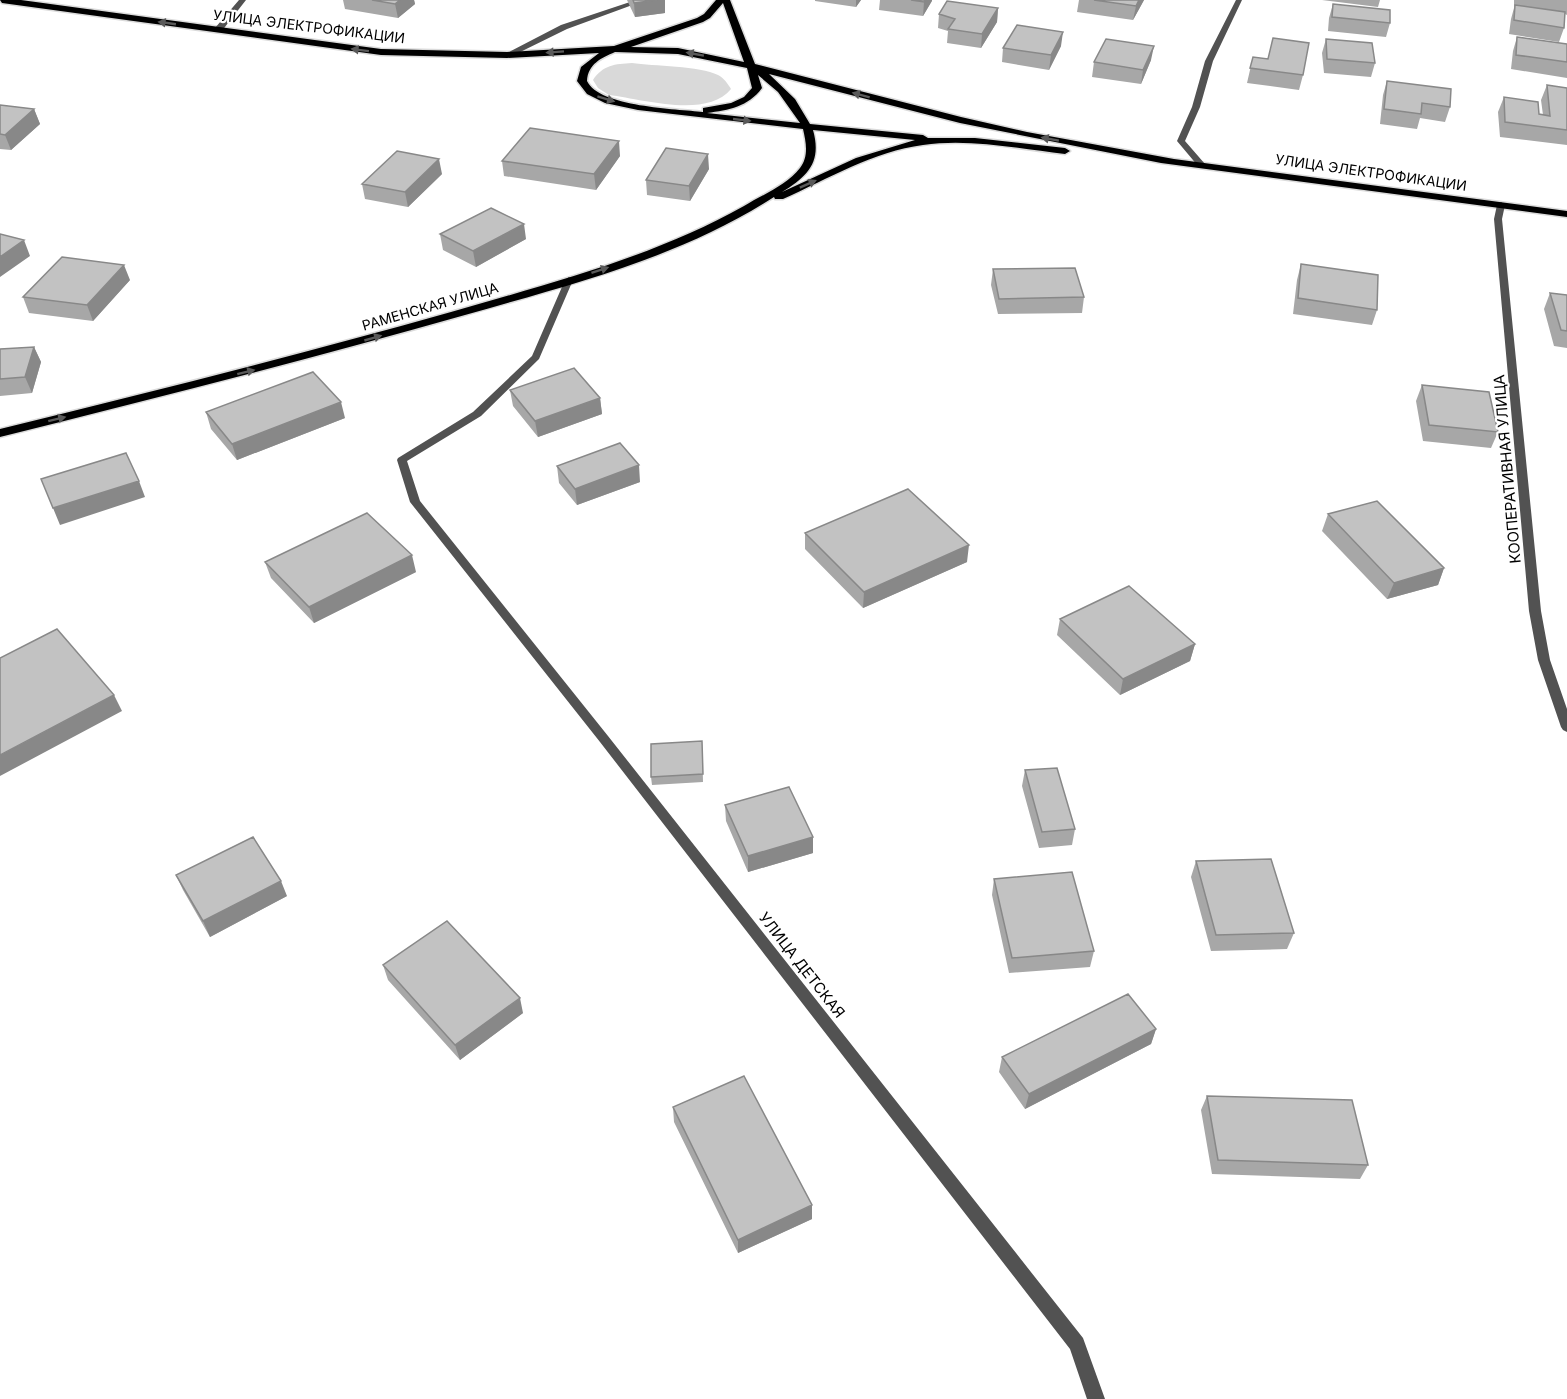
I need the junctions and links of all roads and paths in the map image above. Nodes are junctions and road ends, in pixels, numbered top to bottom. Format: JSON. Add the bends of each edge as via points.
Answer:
{"nodes":[{"id":1,"x":2,"y":0,"type":"edge"},
{"id":2,"x":243,"y":0,"type":"edge"},
{"id":3,"x":643,"y":0,"type":"edge"},
{"id":4,"x":721,"y":0,"type":"edge"},
{"id":5,"x":726,"y":0,"type":"edge"},
{"id":6,"x":1239,"y":0,"type":"edge"},
{"id":7,"x":218,"y":30,"type":"junction"},
{"id":8,"x":613,"y":49,"type":"junction"},
{"id":9,"x":507,"y":56,"type":"junction"},
{"id":10,"x":752,"y":66,"type":"junction"},
{"id":11,"x":684,"y":112,"type":"junction"},
{"id":12,"x":805,"y":127,"type":"junction"},
{"id":13,"x":944,"y":140,"type":"junction"},
{"id":14,"x":1170,"y":160,"type":"junction"},
{"id":15,"x":1202,"y":164,"type":"junction"},
{"id":16,"x":1501,"y":205,"type":"junction"},
{"id":17,"x":1567,"y":214,"type":"edge"},
{"id":18,"x":735,"y":216,"type":"junction"},
{"id":19,"x":569,"y":280,"type":"junction"},
{"id":20,"x":0,"y":433,"type":"edge"},
{"id":21,"x":1567,"y":727,"type":"edge"},
{"id":22,"x":1096,"y":1399,"type":"edge"}],
"edges":[{"from":7,"to":1,"type":"main road","name":"УЛИЦА ЭЛЕКТРОФИКАЦИИ","one_way":true},
{"from":2,"to":7,"type":"street"},
{"from":3,"to":9,"type":"street","via":[[564,27]]},
{"from":4,"to":8,"type":"main road","via":[[700,20]]},
{"from":5,"to":10,"type":"main road"},
{"from":6,"to":15,"type":"street","via":[[1209,61],[1181,141]]},
{"from":9,"to":7,"type":"main road","name":"УЛИЦА ЭЛЕКТРОФИКАЦИИ","one_way":true,"via":[[381,52]]},
{"from":8,"to":9,"type":"main road","name":"УЛИЦА ЭЛЕКТРОФИКАЦИИ","one_way":true},
{"from":10,"to":8,"type":"main road","one_way":true,"via":[[678,51]]},
{"from":8,"to":11,"type":"main road","one_way":true,"via":[[588,65],[582,77],[589,92],[627,104]]},
{"from":10,"to":11,"type":"main road","via":[[757,88],[752,98],[738,105]]},
{"from":10,"to":12,"type":"main road","name":"РАМЕНСКАЯ УЛИЦА","via":[[788,95]]},
{"from":14,"to":10,"type":"main road","one_way":true,"via":[[971,123]]},
{"from":11,"to":12,"type":"main road","one_way":true},
{"from":12,"to":13,"type":"main road"},
{"from":12,"to":18,"type":"main road","name":"РАМЕНСКАЯ УЛИЦА","via":[[813,146],[806,167]]},
{"from":13,"to":14,"type":"main road"},
{"from":18,"to":13,"type":"main road","one_way":true,"via":[[883,153]]},
{"from":14,"to":15,"type":"main road","name":"УЛИЦА ЭЛЕКТРОФИКАЦИИ"},
{"from":15,"to":16,"type":"main road","name":"УЛИЦА ЭЛЕКТРОФИКАЦИИ"},
{"from":16,"to":17,"type":"main road","name":"УЛИЦА ЭЛЕКТРОФИКАЦИИ"},
{"from":16,"to":21,"type":"street","name":"КООПЕРАТИВНАЯ УЛИЦА","via":[[1498,219],[1535,611],[1544,660]]},
{"from":19,"to":18,"type":"main road","name":"РАМЕНСКАЯ УЛИЦА","one_way":true,"via":[[618,265]]},
{"from":20,"to":19,"type":"main road","name":"РАМЕНСКАЯ УЛИЦА","one_way":true,"via":[[317,354]]},
{"from":19,"to":22,"type":"street","name":"УЛИЦА ДЕТСКАЯ","via":[[536,357],[477,414],[402,460],[415,502],[1077,1344]]}]}
